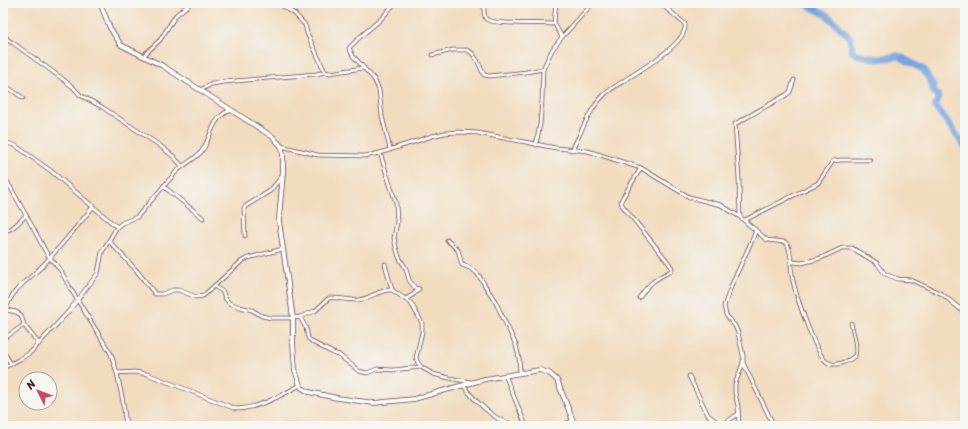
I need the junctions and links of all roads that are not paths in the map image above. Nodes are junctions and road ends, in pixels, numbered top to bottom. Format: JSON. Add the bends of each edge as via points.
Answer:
{"nodes":[{"id":1,"x":106,"y":3,"type":"edge"},
{"id":2,"x":191,"y":3,"type":"edge"},
{"id":3,"x":278,"y":3,"type":"edge"},
{"id":4,"x":395,"y":3,"type":"edge"},
{"id":5,"x":484,"y":3,"type":"edge"},
{"id":6,"x":556,"y":3,"type":"edge"},
{"id":7,"x":593,"y":3,"type":"edge"},
{"id":8,"x":660,"y":3,"type":"edge"},
{"id":9,"x":100,"y":4,"type":"edge"},
{"id":10,"x":554,"y":23,"type":"junction"},
{"id":11,"x":562,"y":37,"type":"junction"},
{"id":12,"x":5,"y":38,"type":"edge"},
{"id":13,"x":3,"y":54,"type":"edge"},
{"id":14,"x":432,"y":55,"type":"dead end"},
{"id":15,"x":143,"y":56,"type":"junction"},
{"id":16,"x":363,"y":68,"type":"junction"},
{"id":17,"x":543,"y":69,"type":"junction"},
{"id":18,"x":326,"y":72,"type":"junction"},
{"id":19,"x":794,"y":80,"type":"dead end"},
{"id":20,"x":3,"y":84,"type":"edge"},
{"id":21,"x":200,"y":90,"type":"junction"},
{"id":22,"x":23,"y":98,"type":"dead end"},
{"id":23,"x":232,"y":110,"type":"junction"},
{"id":24,"x":3,"y":141,"type":"edge"},
{"id":25,"x":536,"y":145,"type":"junction"},
{"id":26,"x":281,"y":146,"type":"junction"},
{"id":27,"x":390,"y":149,"type":"junction"},
{"id":28,"x":572,"y":150,"type":"junction"},
{"id":29,"x":380,"y":153,"type":"junction"},
{"id":30,"x":870,"y":160,"type":"dead end"},
{"id":31,"x":182,"y":166,"type":"junction"},
{"id":32,"x":641,"y":168,"type":"junction"},
{"id":33,"x":3,"y":174,"type":"edge"},
{"id":34,"x":283,"y":174,"type":"junction"},
{"id":35,"x":163,"y":186,"type":"junction"},
{"id":36,"x":93,"y":207,"type":"junction"},
{"id":37,"x":26,"y":215,"type":"junction"},
{"id":38,"x":740,"y":216,"type":"junction"},
{"id":39,"x":203,"y":218,"type":"dead end"},
{"id":40,"x":745,"y":220,"type":"junction"},
{"id":41,"x":117,"y":227,"type":"junction"},
{"id":42,"x":756,"y":230,"type":"junction"},
{"id":43,"x":3,"y":231,"type":"edge"},
{"id":44,"x":245,"y":236,"type":"dead end"},
{"id":45,"x":447,"y":240,"type":"dead end"},
{"id":46,"x":108,"y":241,"type":"junction"},
{"id":47,"x":283,"y":249,"type":"junction"},
{"id":48,"x":50,"y":258,"type":"junction"},
{"id":49,"x":791,"y":262,"type":"junction"},
{"id":50,"x":385,"y":264,"type":"dead end"},
{"id":51,"x":214,"y":286,"type":"junction"},
{"id":52,"x":392,"y":290,"type":"junction"},
{"id":53,"x":639,"y":298,"type":"dead end"},
{"id":54,"x":406,"y":299,"type":"junction"},
{"id":55,"x":78,"y":300,"type":"junction"},
{"id":56,"x":4,"y":310,"type":"edge"},
{"id":57,"x":965,"y":313,"type":"edge"},
{"id":58,"x":300,"y":317,"type":"junction"},
{"id":59,"x":293,"y":318,"type":"junction"},
{"id":60,"x":851,"y":323,"type":"dead end"},
{"id":61,"x":24,"y":325,"type":"junction"},
{"id":62,"x":3,"y":339,"type":"edge"},
{"id":63,"x":39,"y":344,"type":"junction"},
{"id":64,"x":3,"y":351,"type":"edge"},
{"id":65,"x":743,"y":363,"type":"junction"},
{"id":66,"x":11,"y":364,"type":"junction"},
{"id":67,"x":421,"y":367,"type":"junction"},
{"id":68,"x":3,"y":368,"type":"edge"},
{"id":69,"x":117,"y":373,"type":"junction"},
{"id":70,"x":520,"y":373,"type":"junction"},
{"id":71,"x":505,"y":375,"type":"junction"},
{"id":72,"x":689,"y":376,"type":"dead end"},
{"id":73,"x":471,"y":382,"type":"junction"},
{"id":74,"x":300,"y":385,"type":"junction"},
{"id":75,"x":463,"y":385,"type":"junction"},
{"id":76,"x":738,"y":414,"type":"junction"},
{"id":77,"x":573,"y":420,"type":"junction"},
{"id":78,"x":526,"y":425,"type":"edge"},
{"id":79,"x":126,"y":426,"type":"edge"},
{"id":80,"x":562,"y":426,"type":"edge"},
{"id":81,"x":575,"y":426,"type":"edge"},
{"id":82,"x":739,"y":426,"type":"edge"},
{"id":83,"x":774,"y":426,"type":"edge"}],
"edges":[{"from":1,"to":9,"type":"street"},
{"from":2,"to":15,"type":"street","via":[[176,16],[160,40]]},
{"from":3,"to":18,"type":"street","via":[[295,14],[305,25]]},
{"from":4,"to":16,"type":"street","via":[[349,48]]},
{"from":5,"to":10,"type":"street","via":[[484,16],[487,20],[507,23]]},
{"from":6,"to":10,"type":"street"},
{"from":7,"to":11,"type":"street"},
{"from":8,"to":28,"type":"street","via":[[684,24],[682,34],[664,54],[605,94],[592,110]]},
{"from":9,"to":15,"type":"street","via":[[110,28],[121,45]]},
{"from":10,"to":11,"type":"street"},
{"from":11,"to":17,"type":"street"},
{"from":12,"to":13,"type":"street"},
{"from":12,"to":31,"type":"street","via":[[60,77],[80,95],[159,144]]},
{"from":14,"to":17,"type":"street","via":[[467,50],[477,60],[484,74],[489,76]]},
{"from":15,"to":21,"type":"street"},
{"from":16,"to":18,"type":"street"},
{"from":16,"to":27,"type":"street","via":[[374,79],[379,90]]},
{"from":17,"to":25,"type":"street","via":[[540,124]]},
{"from":18,"to":21,"type":"street","via":[[224,82]]},
{"from":19,"to":38,"type":"street","via":[[790,92],[786,95],[735,124]]},
{"from":20,"to":22,"type":"street"},
{"from":21,"to":23,"type":"street"},
{"from":23,"to":26,"type":"street","via":[[273,137]]},
{"from":23,"to":31,"type":"street","via":[[220,116],[203,149],[193,160]]},
{"from":24,"to":36,"type":"street","via":[[16,146],[51,171]]},
{"from":25,"to":27,"type":"street","via":[[478,132],[458,132],[432,136]]},
{"from":25,"to":28,"type":"street"},
{"from":26,"to":29,"type":"street","via":[[318,156],[365,156]]},
{"from":26,"to":34,"type":"street"},
{"from":27,"to":29,"type":"street"},
{"from":28,"to":32,"type":"street","via":[[588,151]]},
{"from":29,"to":54,"type":"street","via":[[396,203],[396,247],[409,280],[414,288],[419,289]]},
{"from":30,"to":40,"type":"street","via":[[833,161],[818,183]]},
{"from":31,"to":35,"type":"street"},
{"from":32,"to":38,"type":"street","via":[[686,196],[721,205]]},
{"from":32,"to":53,"type":"street","via":[[623,196],[622,205],[672,268],[647,285]]},
{"from":33,"to":37,"type":"street"},
{"from":34,"to":44,"type":"street","via":[[270,191],[244,208]]},
{"from":34,"to":47,"type":"street","via":[[279,206]]},
{"from":35,"to":39,"type":"street"},
{"from":35,"to":41,"type":"street","via":[[137,217]]},
{"from":36,"to":41,"type":"street"},
{"from":36,"to":48,"type":"street"},
{"from":37,"to":43,"type":"street","via":[[12,228]]},
{"from":37,"to":48,"type":"street"},
{"from":38,"to":40,"type":"street"},
{"from":40,"to":42,"type":"street"},
{"from":41,"to":46,"type":"street"},
{"from":42,"to":49,"type":"street","via":[[769,241],[788,243]]},
{"from":42,"to":65,"type":"street","via":[[724,306],[726,315],[738,333]]},
{"from":45,"to":70,"type":"street","via":[[458,250],[462,265],[477,273],[495,301],[516,345]]},
{"from":46,"to":51,"type":"street","via":[[155,294],[179,290],[200,297]]},
{"from":46,"to":55,"type":"street","via":[[102,252],[98,273]]},
{"from":47,"to":51,"type":"street","via":[[248,258]]},
{"from":47,"to":59,"type":"street"},
{"from":48,"to":55,"type":"street"},
{"from":48,"to":56,"type":"street","via":[[16,290]]},
{"from":49,"to":57,"type":"street","via":[[802,263],[842,248],[852,248],[876,263],[885,274],[911,280],[942,294]]},
{"from":49,"to":60,"type":"street","via":[[804,314],[822,357],[828,363],[835,365],[855,356]]},
{"from":50,"to":52,"type":"street"},
{"from":51,"to":59,"type":"street","via":[[223,292],[228,302],[240,307],[267,317]]},
{"from":52,"to":54,"type":"street"},
{"from":52,"to":58,"type":"street","via":[[358,300],[329,298],[315,311]]},
{"from":54,"to":67,"type":"street","via":[[422,323],[416,358]]},
{"from":55,"to":63,"type":"street"},
{"from":55,"to":69,"type":"street","via":[[111,354]]},
{"from":56,"to":61,"type":"street","via":[[19,314]]},
{"from":58,"to":59,"type":"street"},
{"from":58,"to":67,"type":"street","via":[[312,342],[339,355],[359,371],[367,373],[377,369]]},
{"from":59,"to":74,"type":"street","via":[[293,358]]},
{"from":61,"to":62,"type":"street"},
{"from":61,"to":63,"type":"street"},
{"from":63,"to":66,"type":"street"},
{"from":64,"to":66,"type":"street"},
{"from":65,"to":76,"type":"street","via":[[735,384]]},
{"from":65,"to":83,"type":"street"},
{"from":66,"to":68,"type":"street"},
{"from":67,"to":73,"type":"street","via":[[441,376]]},
{"from":69,"to":74,"type":"street","via":[[147,374],[236,409],[259,404]]},
{"from":69,"to":79,"type":"street","via":[[124,402]]},
{"from":70,"to":71,"type":"street"},
{"from":70,"to":77,"type":"street","via":[[540,370],[557,380]]},
{"from":71,"to":73,"type":"street"},
{"from":71,"to":78,"type":"street"},
{"from":72,"to":76,"type":"street","via":[[712,419],[721,424]]},
{"from":73,"to":75,"type":"street"},
{"from":74,"to":75,"type":"street","via":[[309,392],[374,402],[414,399]]},
{"from":75,"to":78,"type":"street","via":[[473,397],[502,421]]},
{"from":76,"to":82,"type":"street"},
{"from":77,"to":80,"type":"street"},
{"from":77,"to":81,"type":"street"}]}
